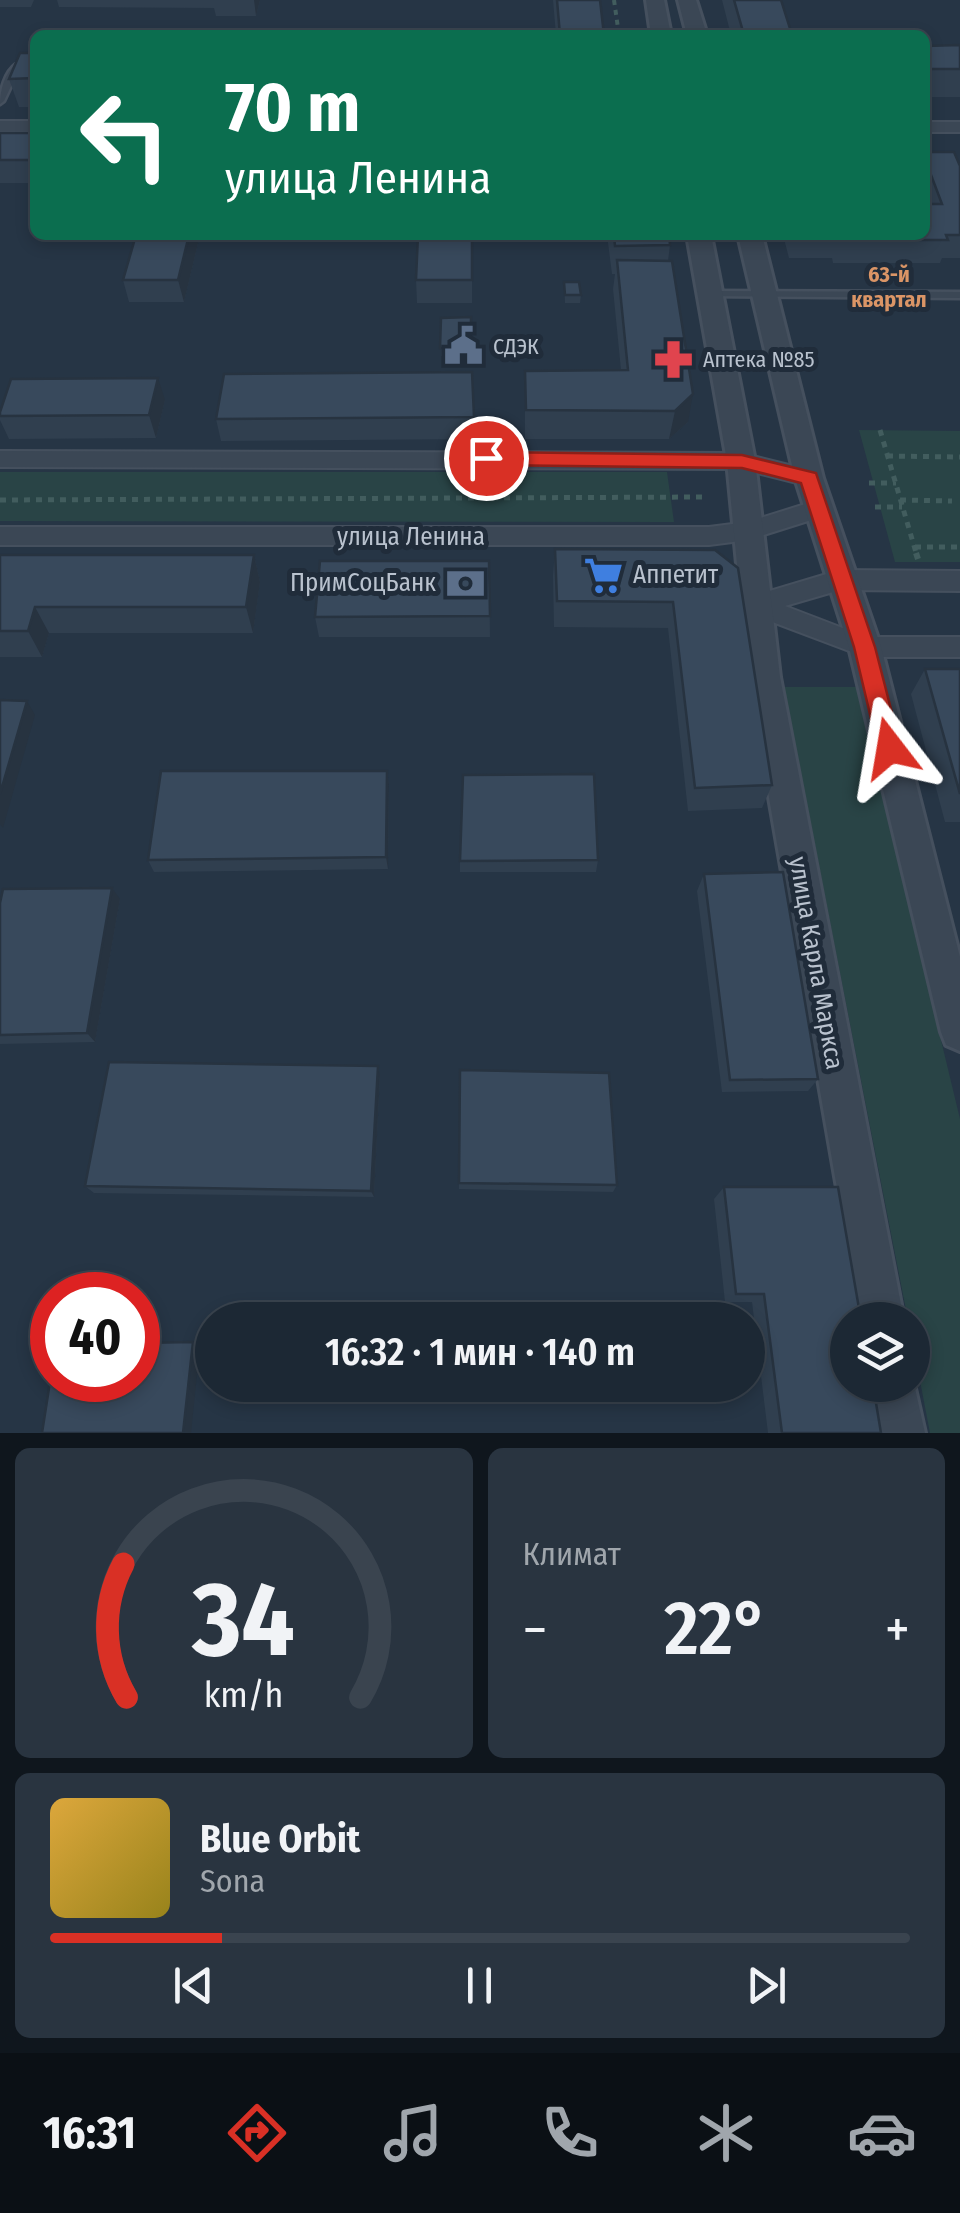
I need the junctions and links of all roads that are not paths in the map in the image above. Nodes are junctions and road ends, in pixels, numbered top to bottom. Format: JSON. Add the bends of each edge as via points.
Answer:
{"nodes":[{"id":1,"x":654,"y":0,"type":"edge"},
{"id":2,"x":687,"y":0,"type":"edge"},
{"id":3,"x":660,"y":30,"type":"edge"},
{"id":4,"x":696,"y":30,"type":"edge"},
{"id":5,"x":16,"y":67,"type":"edge"},
{"id":6,"x":0,"y":102,"type":"edge"},
{"id":7,"x":0,"y":126,"type":"edge"},
{"id":8,"x":30,"y":126,"type":"edge"},
{"id":9,"x":960,"y":127,"type":"edge"},
{"id":10,"x":930,"y":128,"type":"edge"},
{"id":11,"x":700,"y":240,"type":"edge"},
{"id":12,"x":751,"y":240,"type":"edge"},
{"id":13,"x":711,"y":294,"type":"junction"},
{"id":14,"x":766,"y":295,"type":"junction"},
{"id":15,"x":960,"y":296,"type":"edge"},
{"id":16,"x":0,"y":459,"type":"edge"},
{"id":17,"x":742,"y":462,"type":"junction"},
{"id":18,"x":809,"y":478,"type":"junction"},
{"id":19,"x":818,"y":508,"type":"junction"},
{"id":20,"x":748,"y":530,"type":"junction"},
{"id":21,"x":0,"y":536,"type":"edge"},
{"id":22,"x":840,"y":580,"type":"junction"},
{"id":23,"x":960,"y":580,"type":"edge"},
{"id":24,"x":756,"y":605,"type":"junction"},
{"id":25,"x":864,"y":647,"type":"junction"},
{"id":26,"x":960,"y":647,"type":"edge"},
{"id":27,"x":960,"y":1032,"type":"edge"},
{"id":28,"x":879,"y":1302,"type":"edge"},
{"id":29,"x":897,"y":1402,"type":"edge"},
{"id":30,"x":902,"y":1433,"type":"edge"}],
"edges":[{"from":1,"to":3,"type":"street"},
{"from":2,"to":4,"type":"street"},
{"from":5,"to":6,"type":"lane"},
{"from":7,"to":8,"type":"street"},
{"from":9,"to":10,"type":"street"},
{"from":11,"to":13,"type":"street","name":"улица Карла Маркса"},
{"from":12,"to":14,"type":"street"},
{"from":13,"to":14,"type":"lane"},
{"from":13,"to":17,"type":"street","name":"улица Карла Маркса"},
{"from":14,"to":15,"type":"lane"},
{"from":14,"to":18,"type":"street"},
{"from":16,"to":17,"type":"street"},
{"from":17,"to":18,"type":"street"},
{"from":17,"to":20,"type":"street","name":"улица Карла Маркса"},
{"from":18,"to":19,"type":"street"},
{"from":19,"to":20,"type":"street","name":"улица Ленина"},
{"from":19,"to":22,"type":"street"},
{"from":20,"to":21,"type":"street","name":"улица Ленина","via":[[690,536]]},
{"from":20,"to":24,"type":"street","name":"улица Карла Маркса"},
{"from":22,"to":23,"type":"street"},
{"from":22,"to":24,"type":"street"},
{"from":22,"to":25,"type":"street"},
{"from":24,"to":25,"type":"street"},
{"from":24,"to":28,"type":"street","name":"улица Карла Маркса"},
{"from":25,"to":26,"type":"street"},
{"from":25,"to":27,"type":"street"},
{"from":29,"to":30,"type":"street"}]}
